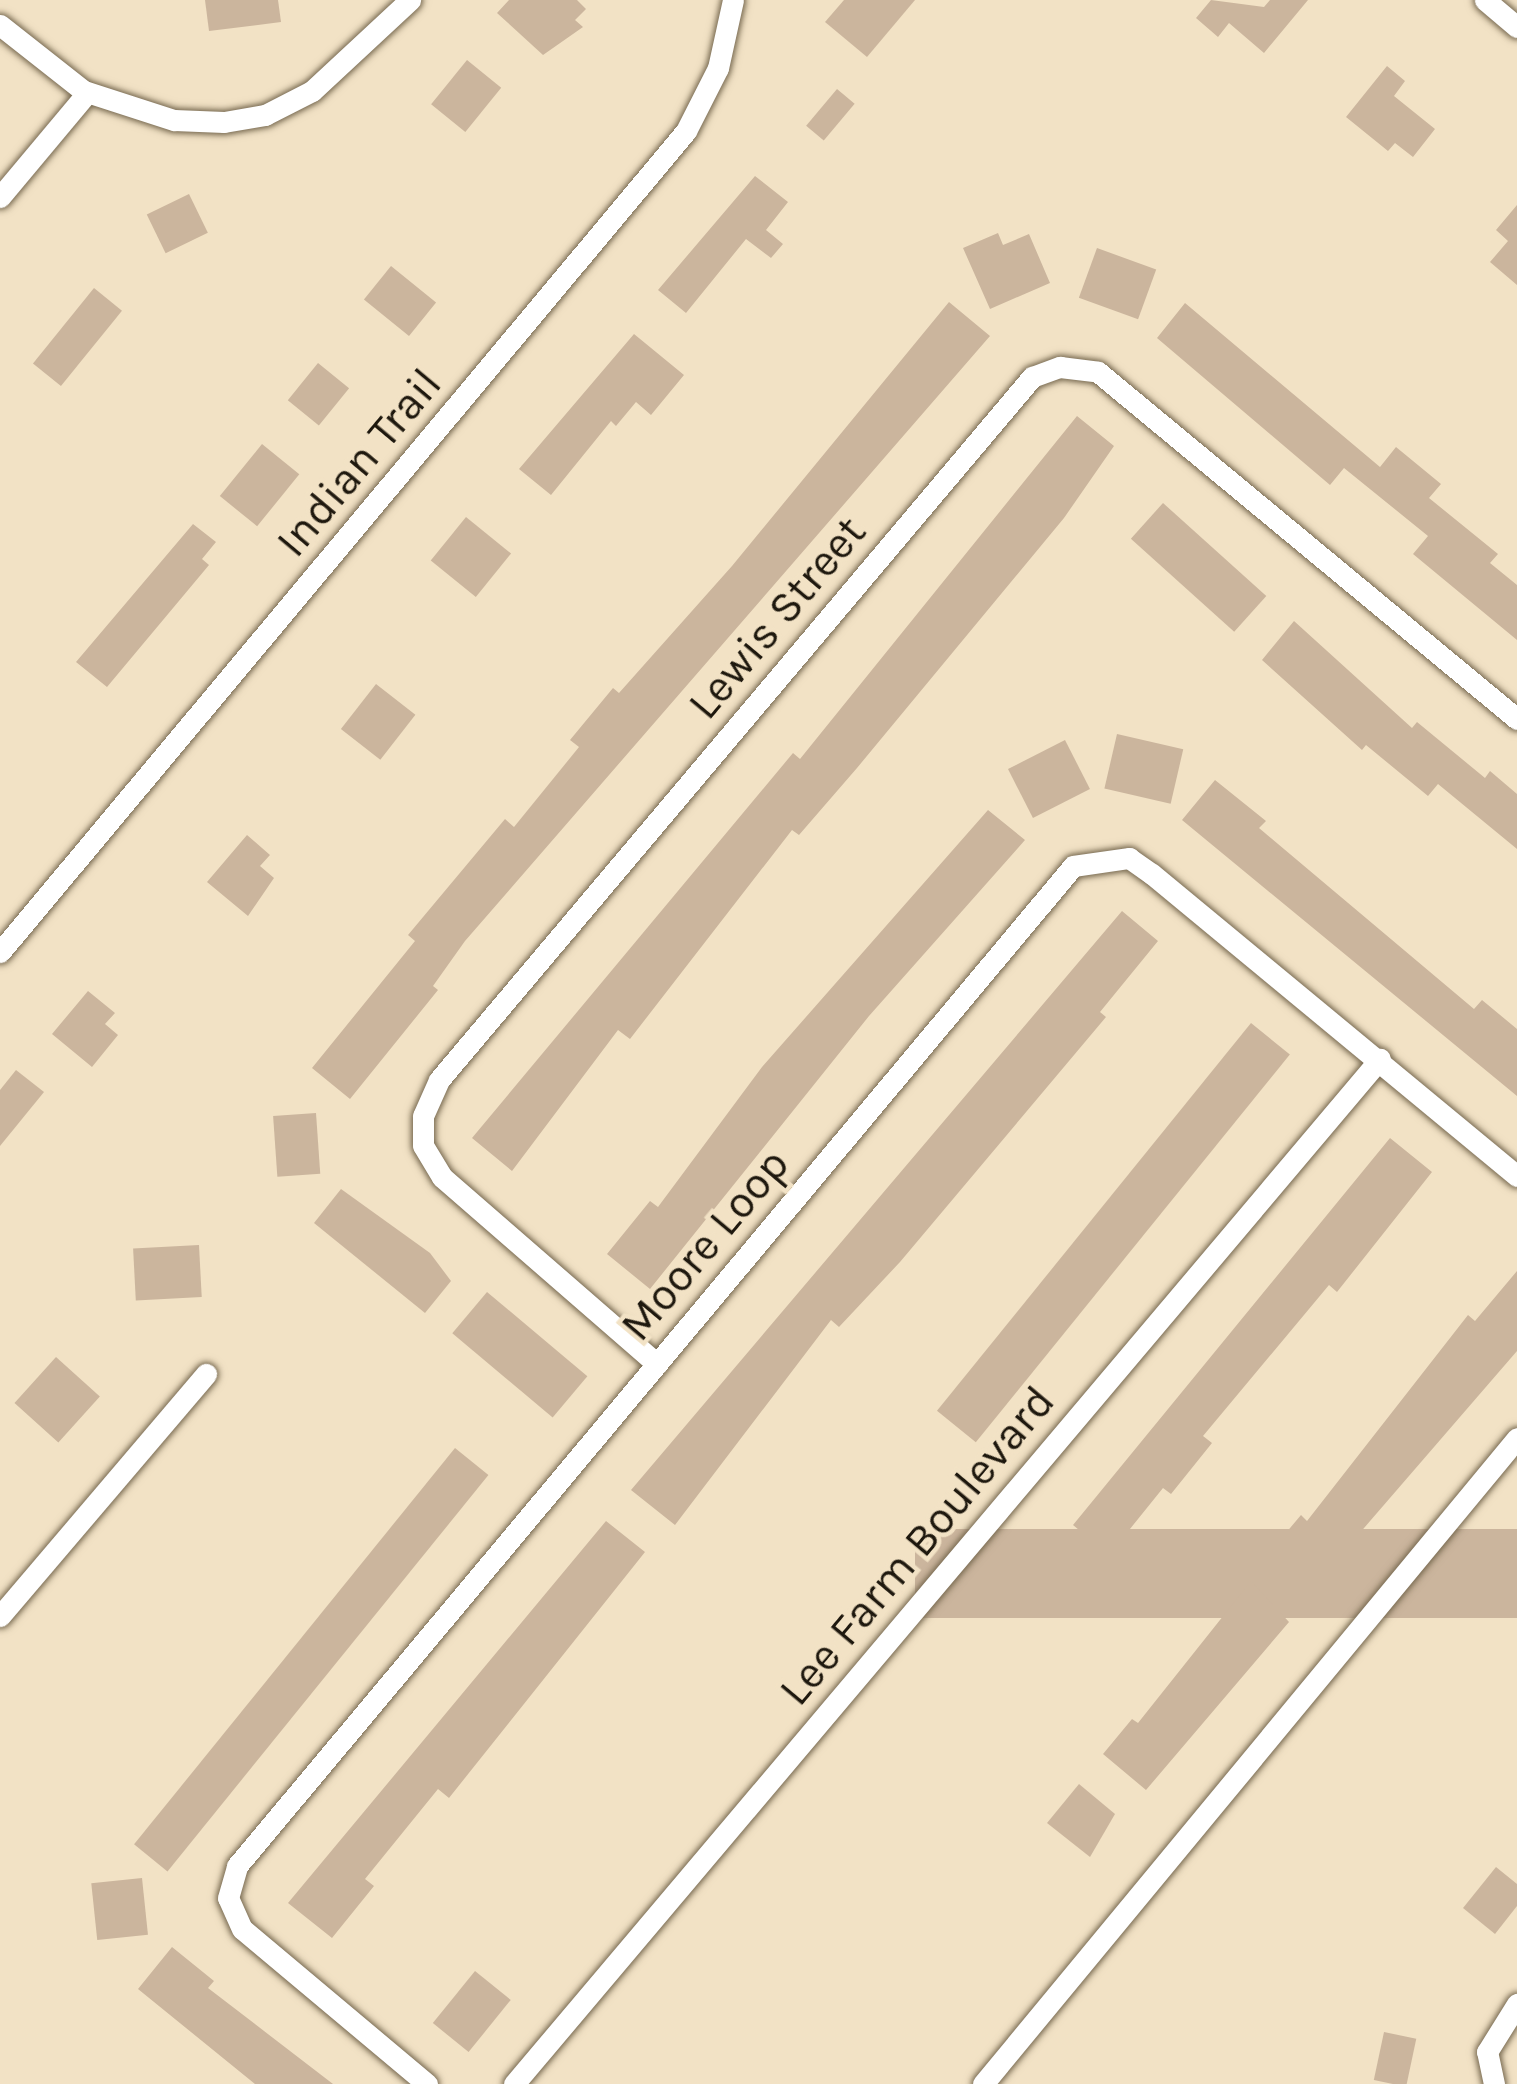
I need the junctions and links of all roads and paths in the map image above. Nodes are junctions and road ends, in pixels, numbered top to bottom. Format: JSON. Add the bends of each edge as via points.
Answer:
{"nodes":[{"id":1,"x":410,"y":0,"type":"edge"},
{"id":2,"x":733,"y":0,"type":"edge"},
{"id":3,"x":1485,"y":0,"type":"edge"},
{"id":4,"x":0,"y":25,"type":"edge"},
{"id":5,"x":1517,"y":27,"type":"edge"},
{"id":6,"x":87,"y":93,"type":"junction"},
{"id":7,"x":0,"y":197,"type":"edge"},
{"id":8,"x":1517,"y":719,"type":"edge"},
{"id":9,"x":4,"y":938,"type":"edge"},
{"id":10,"x":1380,"y":1059,"type":"junction"},
{"id":11,"x":1517,"y":1176,"type":"edge"},
{"id":12,"x":657,"y":1364,"type":"junction"},
{"id":13,"x":206,"y":1374,"type":"dead end"},
{"id":14,"x":1517,"y":1438,"type":"edge"},
{"id":15,"x":0,"y":1616,"type":"edge"},
{"id":16,"x":1517,"y":2004,"type":"edge"},
{"id":17,"x":427,"y":2084,"type":"edge"},
{"id":18,"x":514,"y":2084,"type":"edge"},
{"id":19,"x":983,"y":2084,"type":"edge"},
{"id":20,"x":1494,"y":2084,"type":"edge"}],
"edges":[{"from":1,"to":6,"type":"street","via":[[344,68],[265,115],[174,120]]},
{"from":2,"to":9,"type":"street","name":"Indian Trail","via":[[718,68],[686,131]]},
{"from":3,"to":5,"type":"street"},
{"from":4,"to":6,"type":"street"},
{"from":6,"to":7,"type":"street"},
{"from":8,"to":12,"type":"street","name":"Lewis Street","via":[[1098,371],[1060,367],[1032,377],[439,1080],[423,1116],[423,1145],[442,1177]]},
{"from":10,"to":11,"type":"street","name":"Moore Loop"},
{"from":10,"to":12,"type":"street","name":"Moore Loop","via":[[1129,859],[1073,866]]},
{"from":10,"to":18,"type":"street","name":"Lee Farm Boulevard"},
{"from":12,"to":17,"type":"street","name":"Moore Loop","via":[[237,1866],[228,1898],[242,1929]]},
{"from":13,"to":15,"type":"street"},
{"from":14,"to":19,"type":"street"},
{"from":16,"to":20,"type":"street","via":[[1487,2052]]}]}
